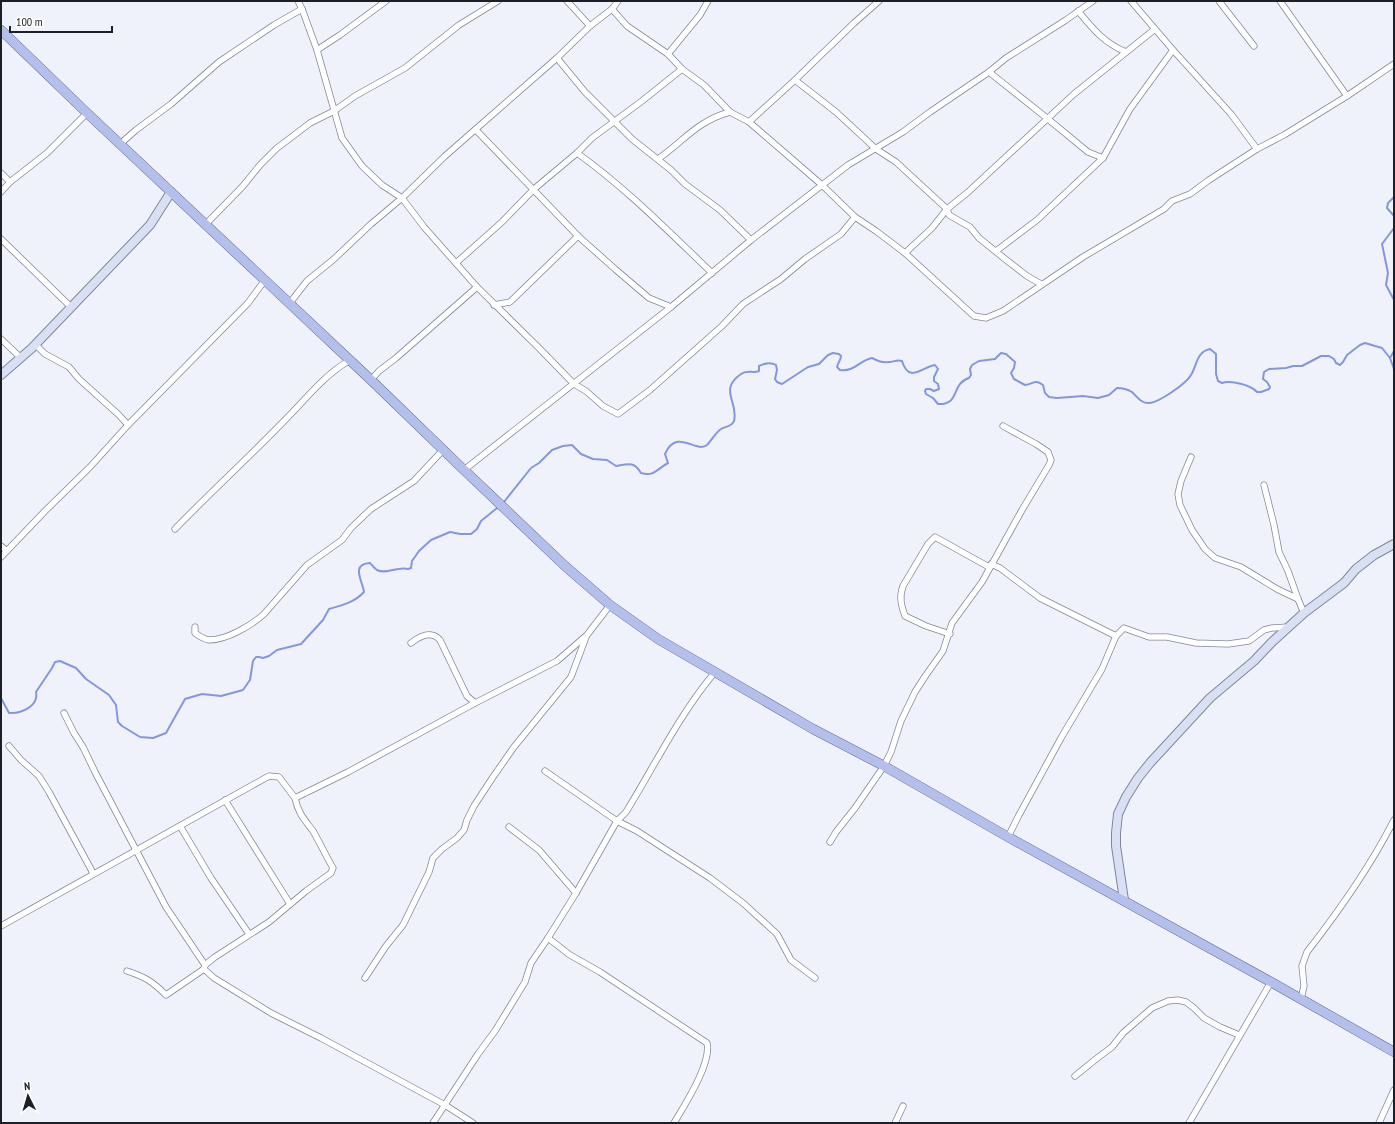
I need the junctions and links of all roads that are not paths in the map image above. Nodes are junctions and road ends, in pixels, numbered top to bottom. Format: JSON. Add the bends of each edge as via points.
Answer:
{"nodes":[{"id":1,"x":298,"y":1,"type":"edge"},
{"id":2,"x":386,"y":1,"type":"edge"},
{"id":3,"x":498,"y":1,"type":"edge"},
{"id":4,"x":567,"y":1,"type":"edge"},
{"id":5,"x":618,"y":1,"type":"edge"},
{"id":6,"x":708,"y":1,"type":"edge"},
{"id":7,"x":1093,"y":1,"type":"edge"},
{"id":8,"x":1131,"y":1,"type":"edge"},
{"id":9,"x":1220,"y":1,"type":"edge"},
{"id":10,"x":1280,"y":1,"type":"edge"},
{"id":11,"x":878,"y":2,"type":"edge"},
{"id":12,"x":612,"y":9,"type":"junction"},
{"id":13,"x":302,"y":10,"type":"junction"},
{"id":14,"x":1078,"y":11,"type":"junction"},
{"id":15,"x":590,"y":26,"type":"junction"},
{"id":16,"x":1155,"y":29,"type":"junction"},
{"id":17,"x":1,"y":30,"type":"edge"},
{"id":18,"x":1254,"y":46,"type":"dead end"},
{"id":19,"x":317,"y":50,"type":"junction"},
{"id":20,"x":1173,"y":50,"type":"junction"},
{"id":21,"x":1126,"y":52,"type":"junction"},
{"id":22,"x":668,"y":54,"type":"junction"},
{"id":23,"x":557,"y":58,"type":"junction"},
{"id":24,"x":1394,"y":64,"type":"edge"},
{"id":25,"x":682,"y":69,"type":"junction"},
{"id":26,"x":989,"y":72,"type":"junction"},
{"id":27,"x":795,"y":80,"type":"junction"},
{"id":28,"x":1347,"y":96,"type":"junction"},
{"id":29,"x":334,"y":111,"type":"junction"},
{"id":30,"x":730,"y":112,"type":"junction"},
{"id":31,"x":87,"y":113,"type":"junction"},
{"id":32,"x":1048,"y":118,"type":"junction"},
{"id":33,"x":613,"y":121,"type":"junction"},
{"id":34,"x":749,"y":122,"type":"junction"},
{"id":35,"x":476,"y":130,"type":"junction"},
{"id":36,"x":120,"y":144,"type":"junction"},
{"id":37,"x":876,"y":149,"type":"junction"},
{"id":38,"x":1257,"y":149,"type":"junction"},
{"id":39,"x":576,"y":153,"type":"junction"},
{"id":40,"x":1103,"y":158,"type":"junction"},
{"id":41,"x":658,"y":159,"type":"junction"},
{"id":42,"x":1,"y":173,"type":"edge"},
{"id":43,"x":10,"y":182,"type":"junction"},
{"id":44,"x":822,"y":185,"type":"junction"},
{"id":45,"x":534,"y":189,"type":"junction"},
{"id":46,"x":1,"y":192,"type":"edge"},
{"id":47,"x":171,"y":192,"type":"junction"},
{"id":48,"x":402,"y":198,"type":"junction"},
{"id":49,"x":947,"y":209,"type":"junction"},
{"id":50,"x":855,"y":217,"type":"junction"},
{"id":51,"x":206,"y":224,"type":"junction"},
{"id":52,"x":578,"y":236,"type":"junction"},
{"id":53,"x":1,"y":239,"type":"edge"},
{"id":54,"x":751,"y":240,"type":"junction"},
{"id":55,"x":996,"y":251,"type":"junction"},
{"id":56,"x":906,"y":253,"type":"junction"},
{"id":57,"x":456,"y":264,"type":"junction"},
{"id":58,"x":712,"y":273,"type":"junction"},
{"id":59,"x":265,"y":280,"type":"junction"},
{"id":60,"x":1042,"y":284,"type":"junction"},
{"id":61,"x":477,"y":287,"type":"junction"},
{"id":62,"x":289,"y":304,"type":"junction"},
{"id":63,"x":494,"y":305,"type":"junction"},
{"id":64,"x":671,"y":306,"type":"junction"},
{"id":65,"x":71,"y":307,"type":"junction"},
{"id":66,"x":1,"y":339,"type":"edge"},
{"id":67,"x":35,"y":344,"type":"junction"},
{"id":68,"x":20,"y":358,"type":"junction"},
{"id":69,"x":350,"y":360,"type":"junction"},
{"id":70,"x":1,"y":375,"type":"edge"},
{"id":71,"x":371,"y":380,"type":"junction"},
{"id":72,"x":574,"y":384,"type":"junction"},
{"id":73,"x":128,"y":425,"type":"junction"},
{"id":74,"x":1003,"y":426,"type":"dead end"},
{"id":75,"x":443,"y":450,"type":"junction"},
{"id":76,"x":1191,"y":457,"type":"dead end"},
{"id":77,"x":464,"y":470,"type":"junction"},
{"id":78,"x":1264,"y":485,"type":"dead end"},
{"id":79,"x":175,"y":529,"type":"dead end"},
{"id":80,"x":1394,"y":544,"type":"edge"},
{"id":81,"x":1,"y":546,"type":"edge"},
{"id":82,"x":7,"y":551,"type":"junction"},
{"id":83,"x":1,"y":557,"type":"edge"},
{"id":84,"x":990,"y":565,"type":"junction"},
{"id":85,"x":1298,"y":599,"type":"junction"},
{"id":86,"x":610,"y":605,"type":"junction"},
{"id":87,"x":1304,"y":613,"type":"junction"},
{"id":88,"x":195,"y":627,"type":"dead end"},
{"id":89,"x":1288,"y":627,"type":"junction"},
{"id":90,"x":950,"y":634,"type":"junction"},
{"id":91,"x":586,"y":635,"type":"junction"},
{"id":92,"x":1116,"y":636,"type":"junction"},
{"id":93,"x":411,"y":643,"type":"dead end"},
{"id":94,"x":715,"y":672,"type":"junction"},
{"id":95,"x":475,"y":703,"type":"junction"},
{"id":96,"x":64,"y":713,"type":"dead end"},
{"id":97,"x":9,"y":746,"type":"dead end"},
{"id":98,"x":884,"y":766,"type":"junction"},
{"id":99,"x":545,"y":771,"type":"dead end"},
{"id":100,"x":295,"y":798,"type":"junction"},
{"id":101,"x":225,"y":800,"type":"junction"},
{"id":102,"x":1394,"y":820,"type":"edge"},
{"id":103,"x":616,"y":821,"type":"junction"},
{"id":104,"x":180,"y":826,"type":"junction"},
{"id":105,"x":508,"y":826,"type":"dead end"},
{"id":106,"x":1008,"y":837,"type":"junction"},
{"id":107,"x":830,"y":842,"type":"dead end"},
{"id":108,"x":136,"y":850,"type":"junction"},
{"id":109,"x":93,"y":873,"type":"junction"},
{"id":110,"x":576,"y":893,"type":"junction"},
{"id":111,"x":1124,"y":900,"type":"junction"},
{"id":112,"x":290,"y":904,"type":"junction"},
{"id":113,"x":1,"y":926,"type":"edge"},
{"id":114,"x":250,"y":934,"type":"junction"},
{"id":115,"x":548,"y":938,"type":"junction"},
{"id":116,"x":204,"y":967,"type":"junction"},
{"id":117,"x":127,"y":971,"type":"dead end"},
{"id":118,"x":365,"y":978,"type":"dead end"},
{"id":119,"x":815,"y":978,"type":"dead end"},
{"id":120,"x":1271,"y":982,"type":"junction"},
{"id":121,"x":1300,"y":998,"type":"junction"},
{"id":122,"x":1239,"y":1035,"type":"junction"},
{"id":123,"x":1394,"y":1052,"type":"edge"},
{"id":124,"x":1075,"y":1076,"type":"dead end"},
{"id":125,"x":1394,"y":1090,"type":"edge"},
{"id":126,"x":445,"y":1105,"type":"junction"},
{"id":127,"x":903,"y":1106,"type":"dead end"},
{"id":128,"x":433,"y":1123,"type":"edge"},
{"id":129,"x":473,"y":1123,"type":"edge"},
{"id":130,"x":674,"y":1123,"type":"edge"},
{"id":131,"x":895,"y":1123,"type":"edge"},
{"id":132,"x":1189,"y":1123,"type":"edge"},
{"id":133,"x":1379,"y":1123,"type":"edge"}],
"edges":[{"from":1,"to":13,"type":"street"},
{"from":2,"to":19,"type":"street"},
{"from":3,"to":29,"type":"street","via":[[459,26],[405,68]]},
{"from":4,"to":15,"type":"street"},
{"from":5,"to":12,"type":"street"},
{"from":6,"to":22,"type":"street","via":[[700,15]]},
{"from":7,"to":14,"type":"street"},
{"from":8,"to":16,"type":"street"},
{"from":9,"to":18,"type":"street"},
{"from":10,"to":28,"type":"street"},
{"from":11,"to":27,"type":"street"},
{"from":12,"to":15,"type":"street"},
{"from":12,"to":22,"type":"street","via":[[628,26]]},
{"from":13,"to":19,"type":"street"},
{"from":13,"to":36,"type":"street","via":[[218,62],[171,104]]},
{"from":14,"to":21,"type":"street","via":[[1102,38]]},
{"from":14,"to":26,"type":"street"},
{"from":15,"to":23,"type":"street"},
{"from":16,"to":20,"type":"street"},
{"from":16,"to":21,"type":"street"},
{"from":17,"to":31,"type":"main road"},
{"from":19,"to":29,"type":"street"},
{"from":20,"to":38,"type":"street","via":[[1231,114]]},
{"from":20,"to":40,"type":"street","via":[[1130,109]]},
{"from":21,"to":32,"type":"street"},
{"from":22,"to":25,"type":"street"},
{"from":23,"to":33,"type":"street"},
{"from":23,"to":35,"type":"street"},
{"from":24,"to":28,"type":"street"},
{"from":25,"to":30,"type":"street","via":[[704,86]]},
{"from":25,"to":33,"type":"street"},
{"from":26,"to":32,"type":"street"},
{"from":26,"to":37,"type":"street"},
{"from":27,"to":34,"type":"street"},
{"from":27,"to":37,"type":"street","via":[[836,112]]},
{"from":28,"to":38,"type":"street"},
{"from":29,"to":48,"type":"street","via":[[342,138],[362,166],[382,185]]},
{"from":29,"to":51,"type":"street","via":[[310,123],[277,148]]},
{"from":30,"to":34,"type":"street"},
{"from":30,"to":41,"type":"street","via":[[704,122]]},
{"from":31,"to":36,"type":"main road"},
{"from":31,"to":43,"type":"street","via":[[47,153]]},
{"from":32,"to":40,"type":"street","via":[[1088,152]]},
{"from":32,"to":49,"type":"street"},
{"from":33,"to":39,"type":"street"},
{"from":33,"to":41,"type":"street"},
{"from":34,"to":44,"type":"street"},
{"from":35,"to":45,"type":"street"},
{"from":35,"to":48,"type":"street"},
{"from":36,"to":47,"type":"main road"},
{"from":37,"to":44,"type":"street","via":[[848,165]]},
{"from":37,"to":49,"type":"street","via":[[896,162]]},
{"from":38,"to":60,"type":"street","via":[[1190,194],[1172,201],[1164,209]]},
{"from":39,"to":45,"type":"street"},
{"from":39,"to":58,"type":"street","via":[[601,170],[642,206]]},
{"from":40,"to":55,"type":"street","via":[[1037,220]]},
{"from":41,"to":54,"type":"street","via":[[685,184],[720,210]]},
{"from":42,"to":43,"type":"street"},
{"from":43,"to":46,"type":"street"},
{"from":44,"to":50,"type":"street"},
{"from":44,"to":54,"type":"street"},
{"from":45,"to":52,"type":"street"},
{"from":45,"to":57,"type":"street"},
{"from":47,"to":51,"type":"main road"},
{"from":47,"to":65,"type":"street","via":[[150,225]]},
{"from":48,"to":57,"type":"street"},
{"from":48,"to":62,"type":"street","via":[[307,281]]},
{"from":49,"to":55,"type":"street","via":[[949,215],[970,227]]},
{"from":49,"to":56,"type":"street"},
{"from":50,"to":56,"type":"street"},
{"from":50,"to":72,"type":"street","via":[[841,234],[743,304],[722,326],[625,410],[618,414]]},
{"from":51,"to":59,"type":"main road"},
{"from":52,"to":63,"type":"street","via":[[510,302]]},
{"from":52,"to":64,"type":"street","via":[[649,298]]},
{"from":53,"to":65,"type":"street"},
{"from":54,"to":58,"type":"street"},
{"from":55,"to":60,"type":"street","via":[[1027,276]]},
{"from":56,"to":60,"type":"street","via":[[978,317],[986,318],[1003,311]]},
{"from":57,"to":61,"type":"street"},
{"from":58,"to":64,"type":"street"},
{"from":59,"to":62,"type":"main road"},
{"from":59,"to":73,"type":"street","via":[[248,303]]},
{"from":61,"to":63,"type":"street"},
{"from":61,"to":71,"type":"street"},
{"from":62,"to":69,"type":"main road"},
{"from":63,"to":72,"type":"street"},
{"from":64,"to":72,"type":"street"},
{"from":65,"to":67,"type":"street"},
{"from":66,"to":68,"type":"street"},
{"from":67,"to":68,"type":"street"},
{"from":67,"to":73,"type":"street","via":[[44,354],[69,367]]},
{"from":68,"to":70,"type":"street"},
{"from":69,"to":71,"type":"main road"},
{"from":69,"to":79,"type":"street","via":[[337,367],[308,395]]},
{"from":71,"to":75,"type":"main road"},
{"from":72,"to":77,"type":"street"},
{"from":73,"to":82,"type":"street"},
{"from":74,"to":84,"type":"street","via":[[1048,452],[1051,460]]},
{"from":75,"to":77,"type":"main road"},
{"from":75,"to":88,"type":"street","via":[[414,481],[372,509],[342,540],[307,565],[257,620],[235,632],[209,640],[195,633]]},
{"from":76,"to":85,"type":"street","via":[[1178,494],[1180,505],[1192,530],[1205,549],[1215,558],[1241,567]]},
{"from":77,"to":86,"type":"main road"},
{"from":78,"to":85,"type":"street","via":[[1279,552]]},
{"from":80,"to":87,"type":"street","via":[[1374,555]]},
{"from":81,"to":82,"type":"street"},
{"from":82,"to":83,"type":"street"},
{"from":84,"to":90,"type":"street","via":[[982,582],[952,623]]},
{"from":84,"to":90,"type":"street","via":[[935,537],[928,544],[903,586],[900,604],[905,616]]},
{"from":84,"to":92,"type":"street","via":[[1000,568],[1040,598]]},
{"from":85,"to":87,"type":"street"},
{"from":86,"to":91,"type":"street"},
{"from":86,"to":94,"type":"main road","via":[[658,639]]},
{"from":87,"to":89,"type":"street"},
{"from":89,"to":92,"type":"street","via":[[1264,630],[1249,641],[1228,644],[1149,637],[1124,628]]},
{"from":89,"to":111,"type":"street","via":[[1254,661],[1210,698],[1150,763],[1126,797],[1118,814],[1116,833]]},
{"from":90,"to":98,"type":"street","via":[[943,651],[915,692]]},
{"from":91,"to":95,"type":"street","via":[[557,661]]},
{"from":91,"to":118,"type":"street","via":[[571,677],[493,777],[474,806],[464,830],[433,858],[429,872],[403,925]]},
{"from":92,"to":106,"type":"street","via":[[1102,669],[1061,738]]},
{"from":93,"to":95,"type":"street","via":[[430,634],[436,636],[467,696]]},
{"from":94,"to":98,"type":"main road","via":[[813,729]]},
{"from":94,"to":103,"type":"street","via":[[679,721],[626,812]]},
{"from":95,"to":100,"type":"street","via":[[385,753]]},
{"from":96,"to":108,"type":"street"},
{"from":97,"to":109,"type":"street","via":[[39,776]]},
{"from":98,"to":106,"type":"main road"},
{"from":98,"to":107,"type":"street"},
{"from":99,"to":103,"type":"street"},
{"from":100,"to":101,"type":"street","via":[[279,777],[269,776]]},
{"from":100,"to":112,"type":"street","via":[[301,816],[333,868],[331,873]]},
{"from":101,"to":104,"type":"street"},
{"from":101,"to":112,"type":"street"},
{"from":102,"to":121,"type":"street","via":[[1362,874],[1306,952],[1302,966],[1304,986]]},
{"from":103,"to":110,"type":"street"},
{"from":103,"to":119,"type":"street","via":[[668,851],[743,903],[776,934],[791,960]]},
{"from":104,"to":108,"type":"street"},
{"from":104,"to":114,"type":"street","via":[[211,878]]},
{"from":105,"to":110,"type":"street","via":[[539,850]]},
{"from":106,"to":111,"type":"main road"},
{"from":108,"to":109,"type":"street"},
{"from":108,"to":116,"type":"street","via":[[166,907]]},
{"from":109,"to":113,"type":"street"},
{"from":110,"to":115,"type":"street"},
{"from":111,"to":120,"type":"main road"},
{"from":112,"to":114,"type":"street"},
{"from":114,"to":116,"type":"street"},
{"from":115,"to":126,"type":"street","via":[[531,963],[525,982],[495,1031]]},
{"from":115,"to":130,"type":"street","via":[[570,955],[707,1043],[707,1054],[701,1075]]},
{"from":116,"to":117,"type":"street","via":[[166,995],[144,976]]},
{"from":116,"to":126,"type":"street","via":[[214,978],[271,1013]]},
{"from":120,"to":121,"type":"main road"},
{"from":120,"to":122,"type":"street"},
{"from":121,"to":123,"type":"main road"},
{"from":122,"to":124,"type":"street","via":[[1204,1018],[1186,1002],[1168,1001],[1152,1008],[1123,1033],[1112,1048]]},
{"from":122,"to":132,"type":"street"},
{"from":125,"to":133,"type":"street"},
{"from":126,"to":128,"type":"street"},
{"from":126,"to":129,"type":"street"},
{"from":127,"to":131,"type":"street"}]}
